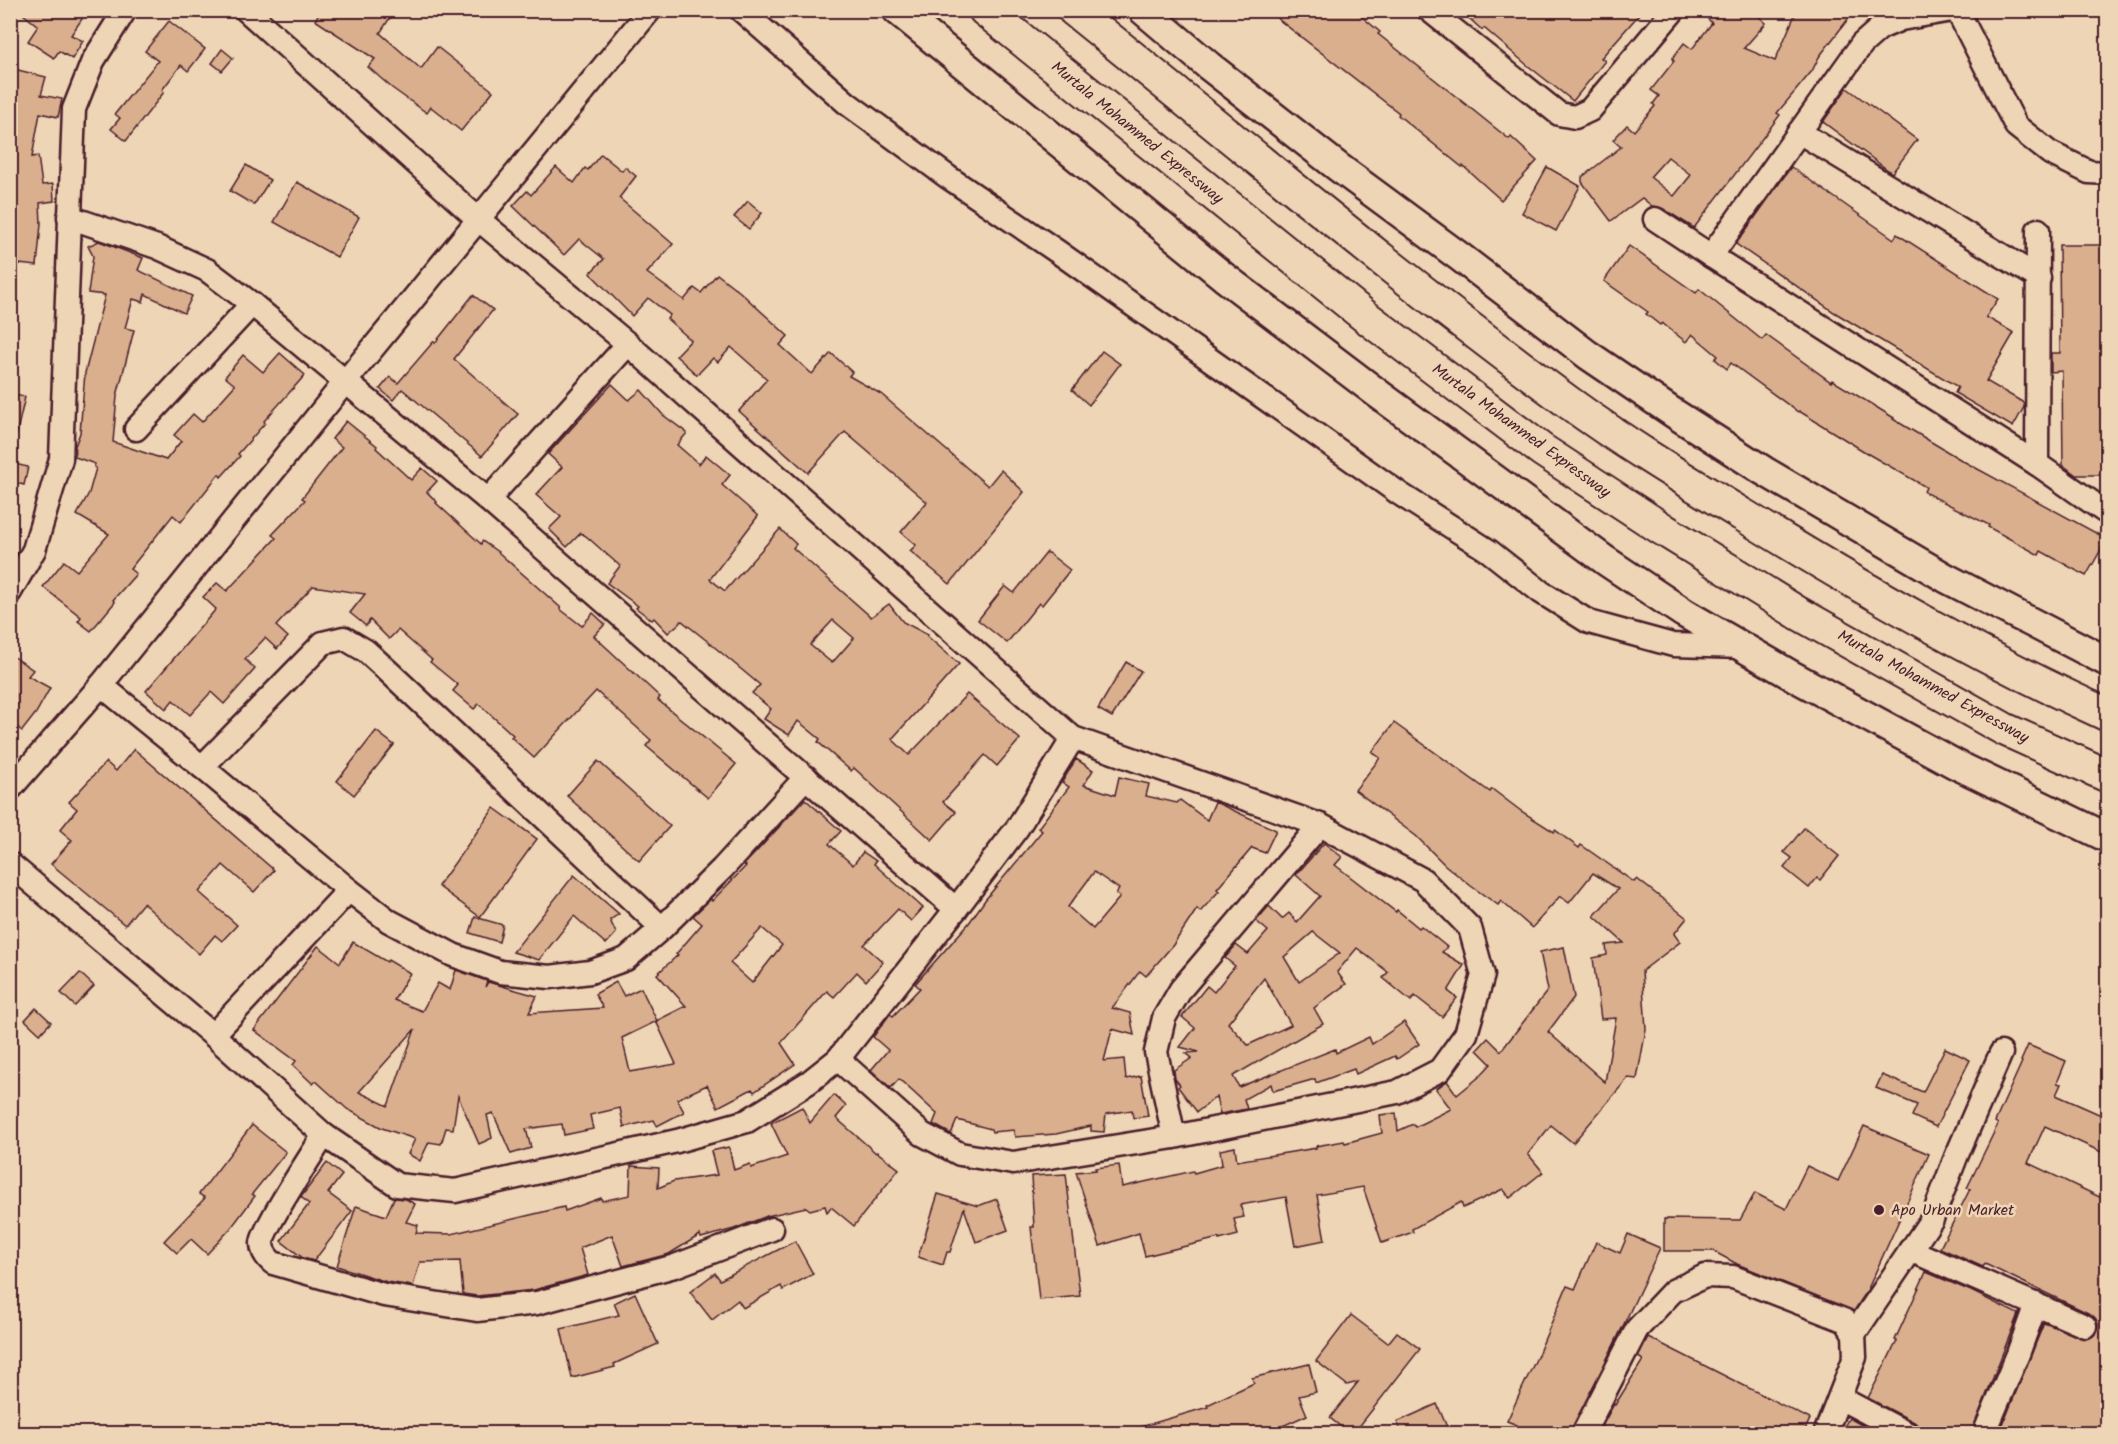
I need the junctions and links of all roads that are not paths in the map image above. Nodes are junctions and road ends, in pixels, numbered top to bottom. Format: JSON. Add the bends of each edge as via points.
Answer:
{"nodes":[{"id":1,"x":124,"y":10,"type":"edge"},
{"id":2,"x":246,"y":10,"type":"edge"},
{"id":3,"x":650,"y":10,"type":"edge"},
{"id":4,"x":741,"y":10,"type":"edge"},
{"id":5,"x":897,"y":10,"type":"edge"},
{"id":6,"x":985,"y":10,"type":"edge"},
{"id":7,"x":1074,"y":10,"type":"edge"},
{"id":8,"x":1143,"y":10,"type":"edge"},
{"id":9,"x":1429,"y":10,"type":"edge"},
{"id":10,"x":1674,"y":10,"type":"edge"},
{"id":11,"x":1952,"y":10,"type":"edge"},
{"id":12,"x":1957,"y":10,"type":"edge"},
{"id":13,"x":1799,"y":132,"type":"junction"},
{"id":14,"x":2108,"y":173,"type":"edge"},
{"id":15,"x":69,"y":217,"type":"junction"},
{"id":16,"x":478,"y":219,"type":"junction"},
{"id":17,"x":1655,"y":219,"type":"dead end"},
{"id":18,"x":2038,"y":230,"type":"dead end"},
{"id":19,"x":1711,"y":256,"type":"junction"},
{"id":20,"x":2038,"y":278,"type":"junction"},
{"id":21,"x":252,"y":304,"type":"junction"},
{"id":22,"x":628,"y":344,"type":"junction"},
{"id":23,"x":345,"y":382,"type":"junction"},
{"id":24,"x":136,"y":429,"type":"dead end"},
{"id":25,"x":2037,"y":464,"type":"junction"},
{"id":26,"x":488,"y":500,"type":"junction"},
{"id":27,"x":2108,"y":513,"type":"edge"},
{"id":28,"x":10,"y":592,"type":"edge"},
{"id":29,"x":1744,"y":647,"type":"junction"},
{"id":30,"x":2108,"y":662,"type":"edge"},
{"id":31,"x":101,"y":685,"type":"junction"},
{"id":32,"x":2108,"y":715,"type":"edge"},
{"id":33,"x":1073,"y":738,"type":"junction"},
{"id":34,"x":202,"y":767,"type":"junction"},
{"id":35,"x":2108,"y":776,"type":"edge"},
{"id":36,"x":806,"y":777,"type":"junction"},
{"id":37,"x":10,"y":789,"type":"edge"},
{"id":38,"x":1320,"y":825,"type":"junction"},
{"id":39,"x":2108,"y":838,"type":"edge"},
{"id":40,"x":10,"y":864,"type":"edge"},
{"id":41,"x":349,"y":890,"type":"junction"},
{"id":42,"x":956,"y":909,"type":"junction"},
{"id":43,"x":662,"y":928,"type":"junction"},
{"id":44,"x":213,"y":1035,"type":"junction"},
{"id":45,"x":2001,"y":1053,"type":"dead end"},
{"id":46,"x":838,"y":1059,"type":"junction"},
{"id":47,"x":324,"y":1135,"type":"junction"},
{"id":48,"x":1174,"y":1137,"type":"junction"},
{"id":49,"x":772,"y":1229,"type":"dead end"},
{"id":50,"x":1910,"y":1250,"type":"junction"},
{"id":51,"x":2036,"y":1304,"type":"junction"},
{"id":52,"x":2085,"y":1326,"type":"dead end"},
{"id":53,"x":1854,"y":1334,"type":"junction"},
{"id":54,"x":1839,"y":1398,"type":"junction"},
{"id":55,"x":1583,"y":1434,"type":"edge"},
{"id":56,"x":1825,"y":1434,"type":"edge"},
{"id":57,"x":1908,"y":1434,"type":"edge"},
{"id":58,"x":1984,"y":1434,"type":"edge"}],
"edges":[{"from":1,"to":15,"type":"street","via":[[93,61],[74,109]]},
{"from":2,"to":16,"type":"street"},
{"from":3,"to":16,"type":"street"},
{"from":4,"to":29,"type":"street","via":[[848,104],[948,177],[1401,494],[1489,551],[1541,592],[1589,622],[1673,645]]},
{"from":5,"to":29,"type":"main road","via":[[1224,277],[1377,393],[1606,561]]},
{"from":6,"to":35,"type":"highway","name":"Murtala Mohammed Expressway","via":[[1366,317],[1542,450],[1798,613],[2004,729]]},
{"from":7,"to":32,"type":"highway","via":[[1570,404],[1820,563],[2019,673]]},
{"from":8,"to":30,"type":"main road","via":[[1338,167],[1655,401],[1946,579]]},
{"from":9,"to":10,"type":"street","via":[[1559,114],[1575,117],[1590,110]]},
{"from":11,"to":13,"type":"street","via":[[1901,19],[1880,28],[1862,44]]},
{"from":12,"to":14,"type":"street","via":[[2016,126],[2050,153],[2089,172]]},
{"from":13,"to":19,"type":"street"},
{"from":13,"to":20,"type":"street"},
{"from":15,"to":21,"type":"street","via":[[157,247],[207,270]]},
{"from":15,"to":28,"type":"street","via":[[61,459],[34,550]]},
{"from":16,"to":22,"type":"street"},
{"from":16,"to":23,"type":"street"},
{"from":17,"to":19,"type":"street"},
{"from":18,"to":20,"type":"street"},
{"from":19,"to":25,"type":"street"},
{"from":20,"to":25,"type":"street"},
{"from":21,"to":23,"type":"street"},
{"from":21,"to":24,"type":"street"},
{"from":22,"to":26,"type":"street"},
{"from":22,"to":33,"type":"street"},
{"from":23,"to":26,"type":"street"},
{"from":23,"to":31,"type":"street"},
{"from":25,"to":27,"type":"street"},
{"from":26,"to":36,"type":"street"},
{"from":29,"to":39,"type":"main road","via":[[1955,764]]},
{"from":31,"to":34,"type":"street"},
{"from":31,"to":37,"type":"street"},
{"from":33,"to":38,"type":"street"},
{"from":33,"to":42,"type":"street","via":[[1018,827]]},
{"from":34,"to":41,"type":"street"},
{"from":34,"to":43,"type":"street","via":[[323,644],[344,638],[366,651]]},
{"from":36,"to":42,"type":"street"},
{"from":36,"to":43,"type":"street"},
{"from":38,"to":48,"type":"street","via":[[1181,989],[1164,1018],[1156,1052]]},
{"from":38,"to":48,"type":"street","via":[[1423,880],[1470,928],[1483,975],[1466,1034],[1440,1070],[1397,1092]]},
{"from":40,"to":44,"type":"street"},
{"from":41,"to":43,"type":"street","via":[[388,921],[453,955],[500,972],[550,977],[590,972],[626,959]]},
{"from":41,"to":44,"type":"street"},
{"from":42,"to":46,"type":"street"},
{"from":44,"to":47,"type":"street"},
{"from":45,"to":50,"type":"street","via":[[1932,1219]]},
{"from":46,"to":47,"type":"street","via":[[747,1121],[677,1141],[455,1191],[397,1185]]},
{"from":46,"to":48,"type":"street","via":[[922,1134],[960,1154],[1013,1163]]},
{"from":47,"to":49,"type":"street","via":[[270,1225],[262,1242],[266,1257],[273,1263],[384,1295],[477,1310],[537,1303],[675,1266]]},
{"from":50,"to":51,"type":"street"},
{"from":50,"to":53,"type":"street"},
{"from":51,"to":52,"type":"street"},
{"from":51,"to":58,"type":"street"},
{"from":53,"to":54,"type":"street","via":[[1855,1357]]},
{"from":53,"to":55,"type":"street","via":[[1846,1321],[1733,1277],[1705,1276],[1673,1292],[1637,1329]]},
{"from":54,"to":56,"type":"street"},
{"from":54,"to":57,"type":"street"}]}
